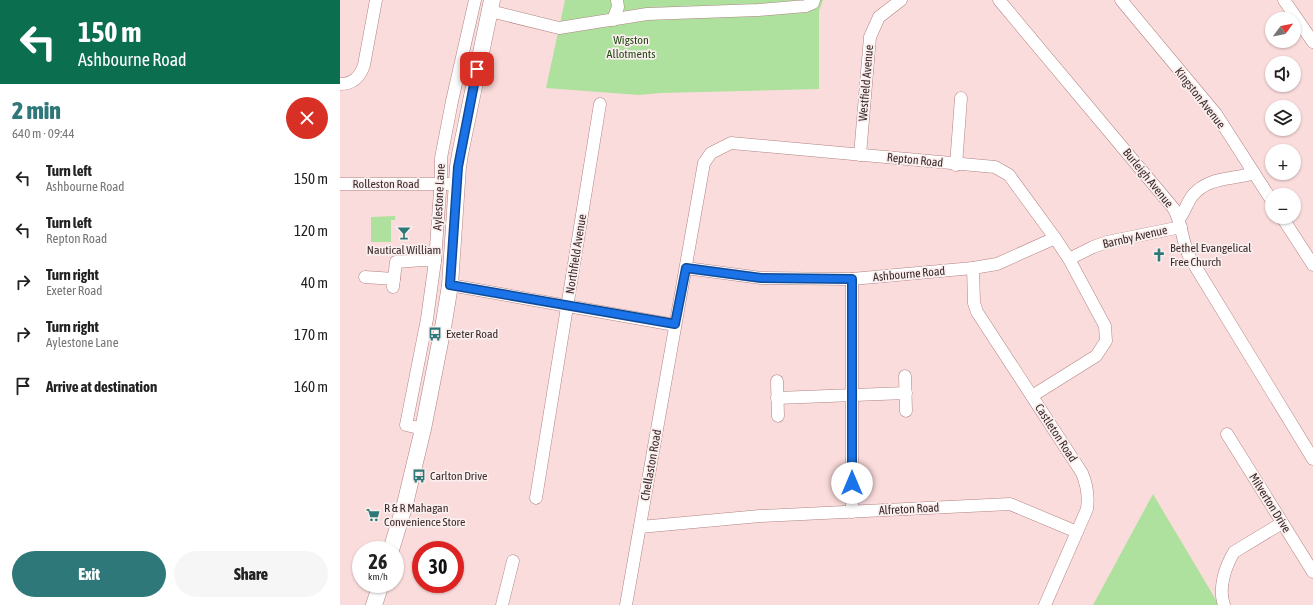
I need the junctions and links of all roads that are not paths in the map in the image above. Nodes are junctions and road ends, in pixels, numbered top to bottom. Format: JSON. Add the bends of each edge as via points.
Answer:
{"nodes":[{"id":1,"x":376,"y":0,"type":"edge"},
{"id":2,"x":475,"y":0,"type":"edge"},
{"id":3,"x":617,"y":0,"type":"edge"},
{"id":4,"x":814,"y":0,"type":"edge"},
{"id":5,"x":901,"y":0,"type":"edge"},
{"id":6,"x":999,"y":0,"type":"edge"},
{"id":7,"x":1121,"y":0,"type":"edge"},
{"id":8,"x":1284,"y":0,"type":"edge"},
{"id":9,"x":491,"y":6,"type":"edge"},
{"id":10,"x":613,"y":20,"type":"junction"},
{"id":11,"x":1309,"y":28,"type":"edge"},
{"id":12,"x":1313,"y":42,"type":"edge"},
{"id":13,"x":340,"y":84,"type":"edge"},
{"id":14,"x":961,"y":98,"type":"dead end"},
{"id":15,"x":600,"y":104,"type":"dead end"},
{"id":16,"x":860,"y":155,"type":"junction"},
{"id":17,"x":956,"y":164,"type":"junction"},
{"id":18,"x":1254,"y":173,"type":"junction"},
{"id":19,"x":340,"y":184,"type":"edge"},
{"id":20,"x":440,"y":184,"type":"junction"},
{"id":21,"x":457,"y":184,"type":"junction"},
{"id":22,"x":1265,"y":190,"type":"edge"},
{"id":23,"x":1180,"y":223,"type":"junction"},
{"id":24,"x":1287,"y":224,"type":"edge"},
{"id":25,"x":1055,"y":238,"type":"junction"},
{"id":26,"x":1069,"y":259,"type":"junction"},
{"id":27,"x":435,"y":261,"type":"junction"},
{"id":28,"x":1313,"y":265,"type":"edge"},
{"id":29,"x":686,"y":268,"type":"junction"},
{"id":30,"x":973,"y":268,"type":"junction"},
{"id":31,"x":365,"y":277,"type":"dead end"},
{"id":32,"x":852,"y":279,"type":"junction"},
{"id":33,"x":450,"y":285,"type":"junction"},
{"id":34,"x":568,"y":306,"type":"junction"},
{"id":35,"x":675,"y":324,"type":"junction"},
{"id":36,"x":905,"y":376,"type":"dead end"},
{"id":37,"x":777,"y":381,"type":"dead end"},
{"id":38,"x":906,"y":393,"type":"junction"},
{"id":39,"x":852,"y":396,"type":"junction"},
{"id":40,"x":1032,"y":396,"type":"junction"},
{"id":41,"x":778,"y":398,"type":"junction"},
{"id":42,"x":906,"y":411,"type":"dead end"},
{"id":43,"x":778,"y":416,"type":"dead end"},
{"id":44,"x":424,"y":428,"type":"junction"},
{"id":45,"x":1228,"y":434,"type":"dead end"},
{"id":46,"x":1313,"y":459,"type":"edge"},
{"id":47,"x":536,"y":498,"type":"dead end"},
{"id":48,"x":852,"y":512,"type":"junction"},
{"id":49,"x":1282,"y":523,"type":"junction"},
{"id":50,"x":640,"y":527,"type":"junction"},
{"id":51,"x":1077,"y":532,"type":"junction"},
{"id":52,"x":394,"y":541,"type":"edge"},
{"id":53,"x":513,"y":561,"type":"dead end"},
{"id":54,"x":1313,"y":572,"type":"edge"},
{"id":55,"x":378,"y":593,"type":"edge"},
{"id":56,"x":374,"y":605,"type":"edge"},
{"id":57,"x":502,"y":605,"type":"edge"},
{"id":58,"x":626,"y":605,"type":"edge"},
{"id":59,"x":1045,"y":605,"type":"edge"},
{"id":60,"x":1224,"y":605,"type":"edge"}],
"edges":[{"from":1,"to":13,"type":"street","via":[[362,72],[354,81]]},
{"from":2,"to":20,"type":"street","name":"Aylestone Lane","via":[[442,151]]},
{"from":3,"to":10,"type":"street","via":[[618,7]]},
{"from":4,"to":10,"type":"street","via":[[806,6],[647,14]]},
{"from":5,"to":16,"type":"street","name":"Westfield Avenue","via":[[879,17],[870,37]]},
{"from":6,"to":23,"type":"street","name":"Burleigh Avenue","via":[[1166,199]]},
{"from":7,"to":18,"type":"street","name":"Kingston Avenue","via":[[1216,114]]},
{"from":8,"to":11,"type":"street"},
{"from":9,"to":10,"type":"street","via":[[559,28]]},
{"from":9,"to":21,"type":"main road","name":"Aylestone Lane","via":[[460,154]]},
{"from":11,"to":12,"type":"street"},
{"from":14,"to":17,"type":"street"},
{"from":15,"to":34,"type":"street","name":"Northfield Avenue"},
{"from":16,"to":17,"type":"street","name":"Repton Road"},
{"from":16,"to":29,"type":"street","name":"Repton Road","via":[[731,143],[711,153],[704,163]]},
{"from":17,"to":25,"type":"street","name":"Repton Road","via":[[995,167],[1009,175]]},
{"from":18,"to":22,"type":"street","name":"Kingston Avenue"},
{"from":18,"to":23,"type":"street","via":[[1218,180],[1204,186],[1193,195]]},
{"from":19,"to":20,"type":"street","name":"Rolleston Road"},
{"from":20,"to":21,"type":"street","name":"Rolleston Road"},
{"from":20,"to":27,"type":"street","name":"Aylestone Lane"},
{"from":21,"to":33,"type":"main road","name":"Aylestone Lane"},
{"from":23,"to":26,"type":"street","name":"Barnby Avenue","via":[[1107,242]]},
{"from":23,"to":46,"type":"street","name":"Burleigh Avenue","via":[[1184,246],[1189,256]]},
{"from":24,"to":28,"type":"street"},
{"from":25,"to":26,"type":"street","name":"Repton Road"},
{"from":25,"to":30,"type":"street","name":"Ashbourne Road","via":[[996,264]]},
{"from":26,"to":40,"type":"street","name":"Repton Road","via":[[1105,326],[1106,341],[1096,356]]},
{"from":27,"to":31,"type":"street","via":[[392,260],[393,283]]},
{"from":27,"to":44,"type":"street","name":"Aylestone Lane","via":[[406,425]]},
{"from":29,"to":32,"type":"street","name":"Ashbourne Road","via":[[761,278]]},
{"from":29,"to":35,"type":"street","name":"Repton Road"},
{"from":30,"to":32,"type":"street","name":"Ashbourne Road"},
{"from":30,"to":40,"type":"street","name":"Castleton Road","via":[[976,312]]},
{"from":32,"to":39,"type":"street"},
{"from":33,"to":34,"type":"street"},
{"from":33,"to":44,"type":"main road","name":"Aylestone Lane"},
{"from":34,"to":35,"type":"street"},
{"from":34,"to":47,"type":"street","name":"Northfield Avenue"},
{"from":35,"to":50,"type":"street","name":"Chellaston Road"},
{"from":36,"to":38,"type":"street"},
{"from":37,"to":41,"type":"street"},
{"from":38,"to":39,"type":"street"},
{"from":38,"to":42,"type":"street"},
{"from":39,"to":41,"type":"street"},
{"from":39,"to":48,"type":"street"},
{"from":40,"to":51,"type":"street","name":"Castleton Road","via":[[1086,483],[1086,509]]},
{"from":41,"to":43,"type":"street"},
{"from":44,"to":52,"type":"main road","name":"Aylestone Lane"},
{"from":45,"to":49,"type":"street","name":"Milverton Drive"},
{"from":48,"to":50,"type":"street","name":"Alfreton Road","via":[[760,516]]},
{"from":48,"to":51,"type":"street","name":"Alfreton Road","via":[[1010,504]]},
{"from":49,"to":54,"type":"street","name":"Milverton Drive"},
{"from":49,"to":60,"type":"street","via":[[1234,552],[1221,588]]},
{"from":50,"to":58,"type":"street","name":"Chellaston Road"},
{"from":51,"to":59,"type":"street","name":"Castleton Road"},
{"from":53,"to":57,"type":"street"},
{"from":55,"to":56,"type":"main road"}]}
